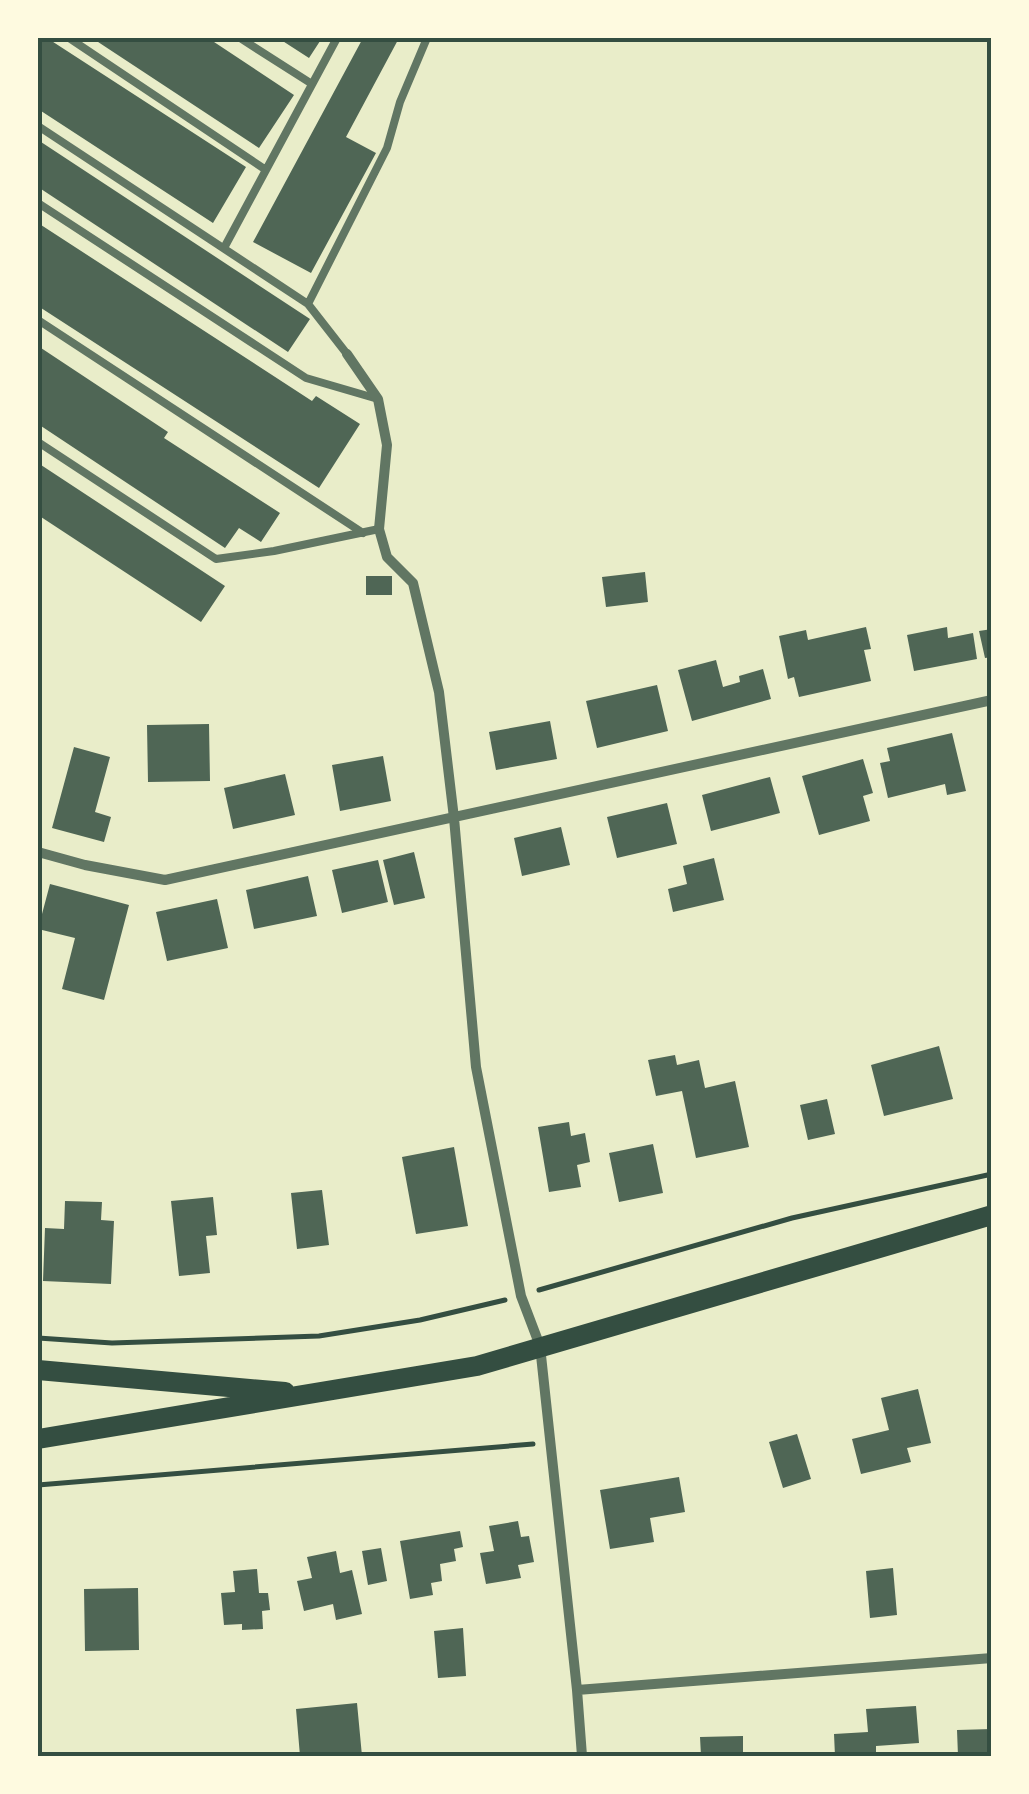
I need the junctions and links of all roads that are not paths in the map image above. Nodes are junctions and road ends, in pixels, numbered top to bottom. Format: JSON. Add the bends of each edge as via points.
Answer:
{"nodes":[{"id":1,"x":69,"y":38,"type":"edge"},
{"id":2,"x":240,"y":38,"type":"edge"},
{"id":3,"x":337,"y":38,"type":"edge"},
{"id":4,"x":427,"y":38,"type":"edge"},
{"id":5,"x":312,"y":84,"type":"junction"},
{"id":6,"x":38,"y":126,"type":"edge"},
{"id":7,"x":266,"y":170,"type":"junction"},
{"id":8,"x":38,"y":204,"type":"edge"},
{"id":9,"x":224,"y":248,"type":"junction"},
{"id":10,"x":308,"y":304,"type":"junction"},
{"id":11,"x":38,"y":320,"type":"edge"},
{"id":12,"x":347,"y":354,"type":"joint"},
{"id":13,"x":378,"y":399,"type":"junction"},
{"id":14,"x":38,"y":442,"type":"edge"},
{"id":15,"x":379,"y":529,"type":"junction"},
{"id":16,"x":363,"y":533,"type":"junction"},
{"id":17,"x":992,"y":700,"type":"edge"},
{"id":18,"x":454,"y":818,"type":"junction"},
{"id":19,"x":38,"y":852,"type":"edge"},
{"id":20,"x":992,"y":1215,"type":"edge"},
{"id":21,"x":540,"y":1346,"type":"junction"},
{"id":22,"x":38,"y":1370,"type":"edge"},
{"id":23,"x":317,"y":1395,"type":"junction"},
{"id":24,"x":38,"y":1439,"type":"edge"},
{"id":25,"x":992,"y":1658,"type":"edge"},
{"id":26,"x":578,"y":1690,"type":"junction"},
{"id":27,"x":582,"y":1756,"type":"edge"}],
"edges":[{"from":1,"to":7,"type":"lane"},
{"from":2,"to":5,"type":"lane"},
{"from":3,"to":5,"type":"lane"},
{"from":4,"to":10,"type":"lane","via":[[387,148]]},
{"from":5,"to":7,"type":"lane"},
{"from":6,"to":9,"type":"lane"},
{"from":7,"to":9,"type":"lane"},
{"from":8,"to":13,"type":"lane","via":[[306,378]]},
{"from":9,"to":10,"type":"lane"},
{"from":10,"to":12,"type":"lane"},
{"from":11,"to":16,"type":"lane"},
{"from":12,"to":13,"type":"street"},
{"from":13,"to":15,"type":"street","via":[[387,445]]},
{"from":14,"to":16,"type":"lane","via":[[216,559]]},
{"from":15,"to":16,"type":"lane"},
{"from":15,"to":18,"type":"street","via":[[387,557],[413,584],[439,692]]},
{"from":17,"to":18,"type":"street"},
{"from":18,"to":19,"type":"street","via":[[164,880]]},
{"from":18,"to":21,"type":"street","via":[[476,1068],[521,1296]]},
{"from":20,"to":21,"type":"main road"},
{"from":21,"to":23,"type":"main road","via":[[476,1366]]},
{"from":21,"to":26,"type":"street"},
{"from":22,"to":23,"type":"main road"},
{"from":23,"to":24,"type":"main road"},
{"from":25,"to":26,"type":"street"},
{"from":26,"to":27,"type":"street"}]}
